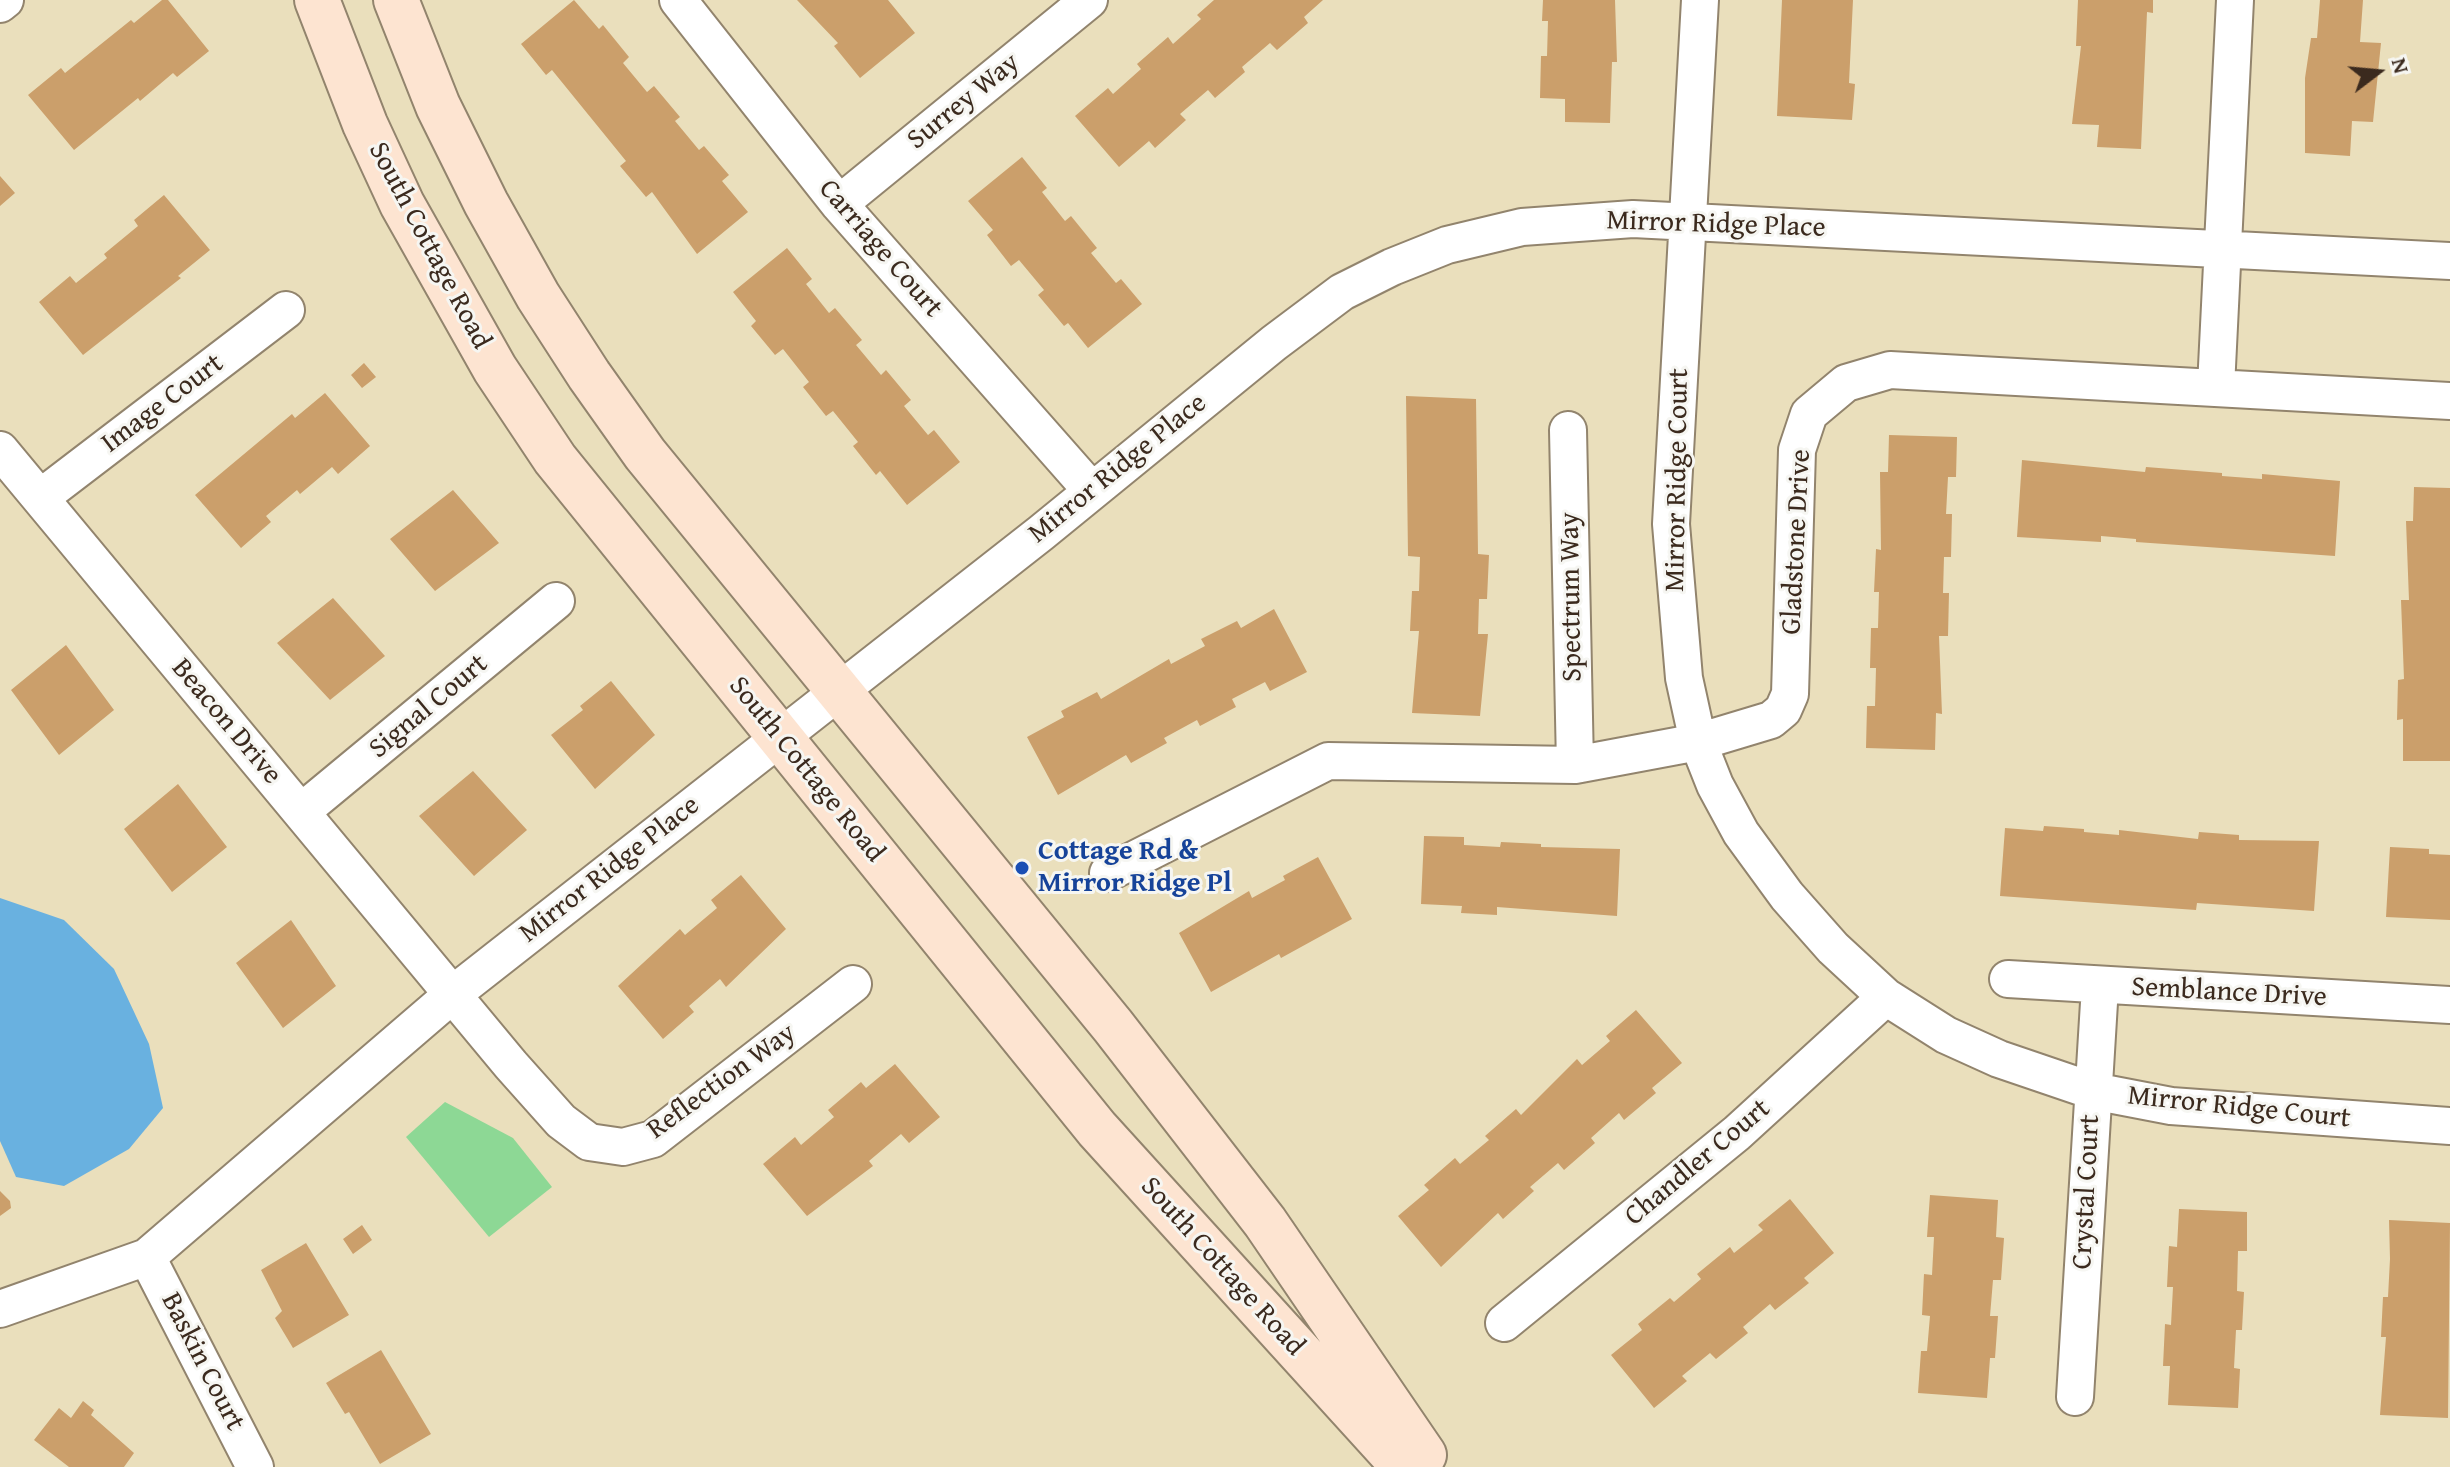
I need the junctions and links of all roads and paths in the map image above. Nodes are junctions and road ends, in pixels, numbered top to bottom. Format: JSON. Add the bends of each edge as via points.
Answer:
{"nodes":[{"id":1,"x":5,"y":0,"type":"edge"},
{"id":2,"x":317,"y":0,"type":"edge"},
{"id":3,"x":396,"y":0,"type":"edge"},
{"id":4,"x":678,"y":0,"type":"edge"},
{"id":5,"x":1089,"y":0,"type":"edge"},
{"id":6,"x":1700,"y":0,"type":"edge"},
{"id":7,"x":2235,"y":0,"type":"edge"},
{"id":8,"x":0,"y":4,"type":"edge"},
{"id":9,"x":839,"y":204,"type":"junction"},
{"id":10,"x":1688,"y":220,"type":"junction"},
{"id":11,"x":2223,"y":248,"type":"junction"},
{"id":12,"x":2450,"y":261,"type":"edge"},
{"id":13,"x":286,"y":310,"type":"dead end"},
{"id":14,"x":2216,"y":387,"type":"junction"},
{"id":15,"x":2450,"y":401,"type":"edge"},
{"id":16,"x":1568,"y":430,"type":"dead end"},
{"id":17,"x":0,"y":450,"type":"edge"},
{"id":18,"x":1092,"y":491,"type":"junction"},
{"id":19,"x":40,"y":498,"type":"junction"},
{"id":20,"x":556,"y":601,"type":"dead end"},
{"id":21,"x":838,"y":691,"type":"junction"},
{"id":22,"x":779,"y":736,"type":"junction"},
{"id":23,"x":1698,"y":742,"type":"junction"},
{"id":24,"x":1575,"y":765,"type":"junction"},
{"id":25,"x":301,"y":812,"type":"junction"},
{"id":26,"x":1108,"y":873,"type":"dead end"},
{"id":27,"x":2008,"y":979,"type":"dead end"},
{"id":28,"x":853,"y":984,"type":"dead end"},
{"id":29,"x":2100,"y":986,"type":"junction"},
{"id":30,"x":453,"y":994,"type":"junction"},
{"id":31,"x":1886,"y":997,"type":"junction"},
{"id":32,"x":2450,"y":1005,"type":"edge"},
{"id":33,"x":2093,"y":1091,"type":"junction"},
{"id":34,"x":2450,"y":1126,"type":"edge"},
{"id":35,"x":147,"y":1257,"type":"junction"},
{"id":36,"x":0,"y":1309,"type":"edge"},
{"id":37,"x":1504,"y":1323,"type":"dead end"},
{"id":38,"x":2075,"y":1397,"type":"dead end"},
{"id":39,"x":255,"y":1467,"type":"edge"},
{"id":40,"x":1404,"y":1467,"type":"edge"},
{"id":41,"x":1432,"y":1467,"type":"edge"}],
"edges":[{"from":1,"to":8,"type":"street"},
{"from":2,"to":22,"type":"street","name":"South Cottage Road","via":[[402,204],[495,369],[555,459]]},
{"from":3,"to":21,"type":"street","name":"South Cottage Road","via":[[438,106],[538,296],[645,454]]},
{"from":4,"to":9,"type":"street","name":"Carriage Court"},
{"from":5,"to":9,"type":"street","name":"Surrey Way"},
{"from":6,"to":10,"type":"street","name":"Mirror Ridge Court"},
{"from":7,"to":11,"type":"street"},
{"from":9,"to":18,"type":"street","name":"Carriage Court"},
{"from":10,"to":11,"type":"street","name":"Mirror Ridge Place"},
{"from":10,"to":18,"type":"street","name":"Mirror Ridge Place","via":[[1522,227],[1447,245],[1392,267],[1342,292]]},
{"from":10,"to":23,"type":"street","name":"Mirror Ridge Court","via":[[1671,524],[1677,619]]},
{"from":11,"to":12,"type":"street","name":"Mirror Ridge Place"},
{"from":11,"to":14,"type":"street"},
{"from":13,"to":19,"type":"street","name":"Image Court"},
{"from":14,"to":15,"type":"street","name":"Gladstone Drive"},
{"from":14,"to":23,"type":"street","name":"Gladstone Drive","via":[[1890,370],[1846,383],[1809,414],[1797,450],[1790,694],[1771,720]]},
{"from":16,"to":24,"type":"street","name":"Spectrum Way"},
{"from":17,"to":19,"type":"street","name":"Beacon Drive"},
{"from":18,"to":21,"type":"street","name":"Mirror Ridge Place"},
{"from":19,"to":25,"type":"street","name":"Beacon Drive"},
{"from":20,"to":25,"type":"street","name":"Signal Court"},
{"from":21,"to":22,"type":"street","name":"Mirror Ridge Place"},
{"from":21,"to":41,"type":"street","name":"South Cottage Road","via":[[1113,1026],[1265,1222]]},
{"from":22,"to":30,"type":"street","name":"Mirror Ridge Place"},
{"from":22,"to":40,"type":"street","name":"South Cottage Road","via":[[1097,1129]]},
{"from":23,"to":24,"type":"street"},
{"from":23,"to":31,"type":"street","name":"Mirror Ridge Court","via":[[1741,833],[1824,938]]},
{"from":24,"to":26,"type":"street","via":[[1328,761]]},
{"from":25,"to":30,"type":"street","name":"Beacon Drive"},
{"from":27,"to":29,"type":"street","name":"Semblance Drive"},
{"from":28,"to":30,"type":"street","name":"Reflection Way","via":[[653,1139],[623,1147],[589,1142],[561,1121]]},
{"from":29,"to":32,"type":"street","name":"Semblance Drive"},
{"from":29,"to":33,"type":"street","name":"Crystal Court"},
{"from":30,"to":35,"type":"street","name":"Mirror Ridge Place"},
{"from":31,"to":33,"type":"street","name":"Mirror Ridge Court","via":[[1959,1041]]},
{"from":31,"to":37,"type":"street","name":"Chandler Court","via":[[1737,1133]]},
{"from":33,"to":34,"type":"street","name":"Mirror Ridge Court","via":[[2171,1106]]},
{"from":33,"to":38,"type":"street","name":"Crystal Court"},
{"from":35,"to":36,"type":"street","name":"Mirror Ridge Place"},
{"from":35,"to":39,"type":"street","name":"Baskin Court"}]}
